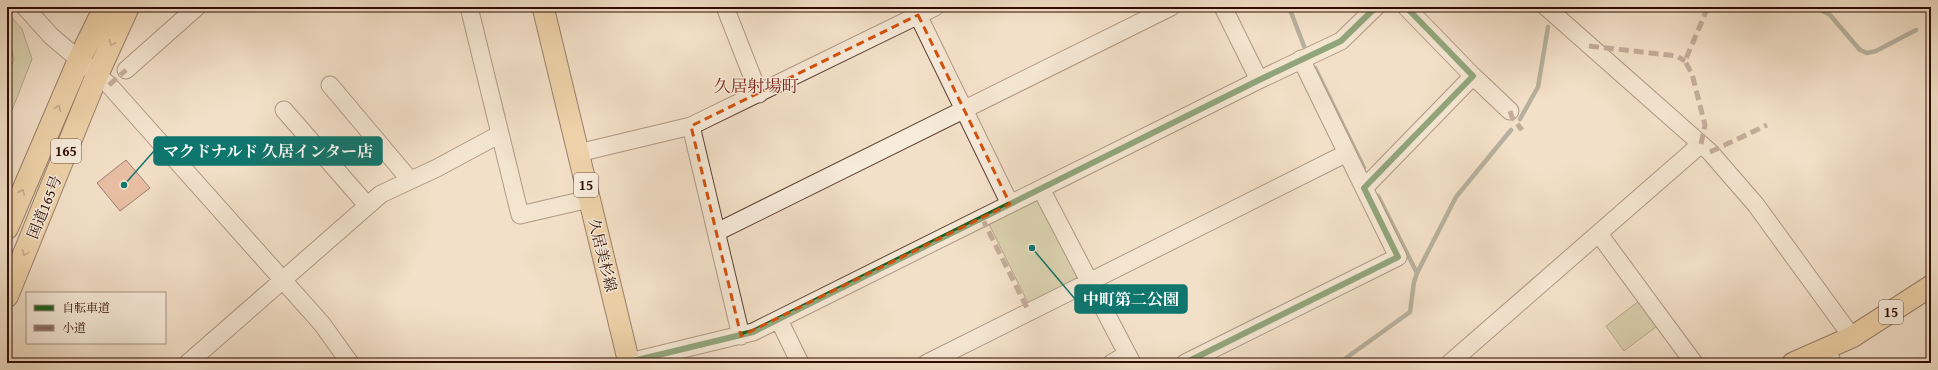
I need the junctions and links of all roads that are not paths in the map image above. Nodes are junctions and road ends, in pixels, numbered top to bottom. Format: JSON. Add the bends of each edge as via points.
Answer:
{"nodes":[{"id":1,"x":25,"y":7,"type":"edge"},
{"id":2,"x":106,"y":7,"type":"edge"},
{"id":3,"x":128,"y":7,"type":"edge"},
{"id":4,"x":197,"y":7,"type":"edge"},
{"id":5,"x":469,"y":7,"type":"edge"},
{"id":6,"x":543,"y":7,"type":"edge"},
{"id":7,"x":725,"y":7,"type":"edge"},
{"id":8,"x":935,"y":7,"type":"edge"},
{"id":9,"x":1171,"y":7,"type":"edge"},
{"id":10,"x":1223,"y":7,"type":"edge"},
{"id":11,"x":1376,"y":7,"type":"edge"},
{"id":12,"x":1406,"y":7,"type":"edge"},
{"id":13,"x":916,"y":11,"type":"edge"},
{"id":14,"x":1554,"y":11,"type":"edge"},
{"id":15,"x":1301,"y":59,"type":"junction"},
{"id":16,"x":79,"y":60,"type":"junction"},
{"id":17,"x":126,"y":70,"type":"dead end"},
{"id":18,"x":97,"y":75,"type":"junction"},
{"id":19,"x":1473,"y":76,"type":"junction"},
{"id":20,"x":1259,"y":80,"type":"junction"},
{"id":21,"x":330,"y":85,"type":"dead end"},
{"id":22,"x":759,"y":94,"type":"junction"},
{"id":23,"x":284,"y":110,"type":"dead end"},
{"id":24,"x":965,"y":110,"type":"junction"},
{"id":25,"x":1510,"y":111,"type":"dead end"},
{"id":26,"x":691,"y":126,"type":"junction"},
{"id":27,"x":500,"y":134,"type":"junction"},
{"id":28,"x":1701,"y":144,"type":"junction"},
{"id":29,"x":578,"y":153,"type":"junction"},
{"id":30,"x":1347,"y":153,"type":"junction"},
{"id":31,"x":410,"y":180,"type":"junction"},
{"id":32,"x":1364,"y":188,"type":"junction"},
{"id":33,"x":1041,"y":189,"type":"junction"},
{"id":34,"x":589,"y":198,"type":"junction"},
{"id":35,"x":1010,"y":204,"type":"junction"},
{"id":36,"x":367,"y":205,"type":"junction"},
{"id":37,"x":7,"y":228,"type":"edge"},
{"id":38,"x":717,"y":232,"type":"junction"},
{"id":39,"x":1599,"y":234,"type":"junction"},
{"id":40,"x":283,"y":281,"type":"junction"},
{"id":41,"x":1088,"y":282,"type":"junction"},
{"id":42,"x":1931,"y":286,"type":"edge"},
{"id":43,"x":7,"y":296,"type":"edge"},
{"id":44,"x":779,"y":320,"type":"junction"},
{"id":45,"x":741,"y":336,"type":"junction"},
{"id":46,"x":1852,"y":337,"type":"junction"},
{"id":47,"x":1829,"y":355,"type":"edge"},
{"id":48,"x":1123,"y":360,"type":"edge"},
{"id":49,"x":629,"y":362,"type":"edge"},
{"id":50,"x":188,"y":363,"type":"edge"},
{"id":51,"x":350,"y":363,"type":"edge"},
{"id":52,"x":800,"y":363,"type":"edge"},
{"id":53,"x":927,"y":363,"type":"edge"},
{"id":54,"x":1185,"y":363,"type":"edge"},
{"id":55,"x":1450,"y":363,"type":"edge"},
{"id":56,"x":1694,"y":363,"type":"edge"},
{"id":57,"x":1793,"y":363,"type":"edge"}],
"edges":[{"from":1,"to":16,"type":"street","via":[[50,36]]},
{"from":2,"to":16,"type":"highway","name":"国道165号","number":"165"},
{"from":3,"to":18,"type":"highway","name":"国道165号","number":"165","one_way":true},
{"from":4,"to":17,"type":"street"},
{"from":5,"to":27,"type":"street"},
{"from":6,"to":29,"type":"main road","name":"久居美杉線","number":"15"},
{"from":7,"to":22,"type":"street"},
{"from":8,"to":13,"type":"street"},
{"from":9,"to":24,"type":"street"},
{"from":10,"to":20,"type":"street"},
{"from":11,"to":15,"type":"street","via":[[1341,41]]},
{"from":12,"to":19,"type":"street"},
{"from":13,"to":22,"type":"street"},
{"from":13,"to":24,"type":"street"},
{"from":14,"to":28,"type":"street"},
{"from":15,"to":20,"type":"street"},
{"from":15,"to":30,"type":"street"},
{"from":16,"to":18,"type":"street"},
{"from":37,"to":16,"type":"highway","name":"国道165号","number":"165","one_way":true},
{"from":18,"to":40,"type":"street","via":[[109,85]]},
{"from":18,"to":43,"type":"highway","name":"国道165号","number":"165","one_way":true},
{"from":19,"to":25,"type":"street"},
{"from":19,"to":32,"type":"street"},
{"from":20,"to":33,"type":"street"},
{"from":21,"to":31,"type":"street"},
{"from":22,"to":26,"type":"street"},
{"from":23,"to":36,"type":"street"},
{"from":24,"to":35,"type":"street"},
{"from":24,"to":38,"type":"street"},
{"from":26,"to":29,"type":"street"},
{"from":26,"to":38,"type":"street"},
{"from":27,"to":31,"type":"street"},
{"from":27,"to":34,"type":"street","via":[[520,215]]},
{"from":28,"to":39,"type":"street"},
{"from":28,"to":46,"type":"street","via":[[1756,205]]},
{"from":29,"to":34,"type":"main road","name":"久居美杉線","number":"15"},
{"from":30,"to":32,"type":"street"},
{"from":30,"to":41,"type":"street"},
{"from":31,"to":36,"type":"street","via":[[381,194]]},
{"from":32,"to":54,"type":"street","via":[[1398,257]]},
{"from":33,"to":35,"type":"street"},
{"from":33,"to":41,"type":"street"},
{"from":34,"to":49,"type":"main road","name":"久居美杉線","number":"15"},
{"from":35,"to":44,"type":"street"},
{"from":36,"to":40,"type":"street"},
{"from":38,"to":45,"type":"street"},
{"from":39,"to":55,"type":"street"},
{"from":39,"to":56,"type":"street"},
{"from":40,"to":50,"type":"street"},
{"from":40,"to":51,"type":"street","via":[[322,324]]},
{"from":41,"to":48,"type":"street"},
{"from":41,"to":53,"type":"street"},
{"from":42,"to":46,"type":"main road","number":"15"},
{"from":44,"to":45,"type":"street"},
{"from":44,"to":52,"type":"street"},
{"from":45,"to":49,"type":"street"},
{"from":46,"to":47,"type":"main road","number":"15"},
{"from":47,"to":57,"type":"main road","number":"15"}]}
